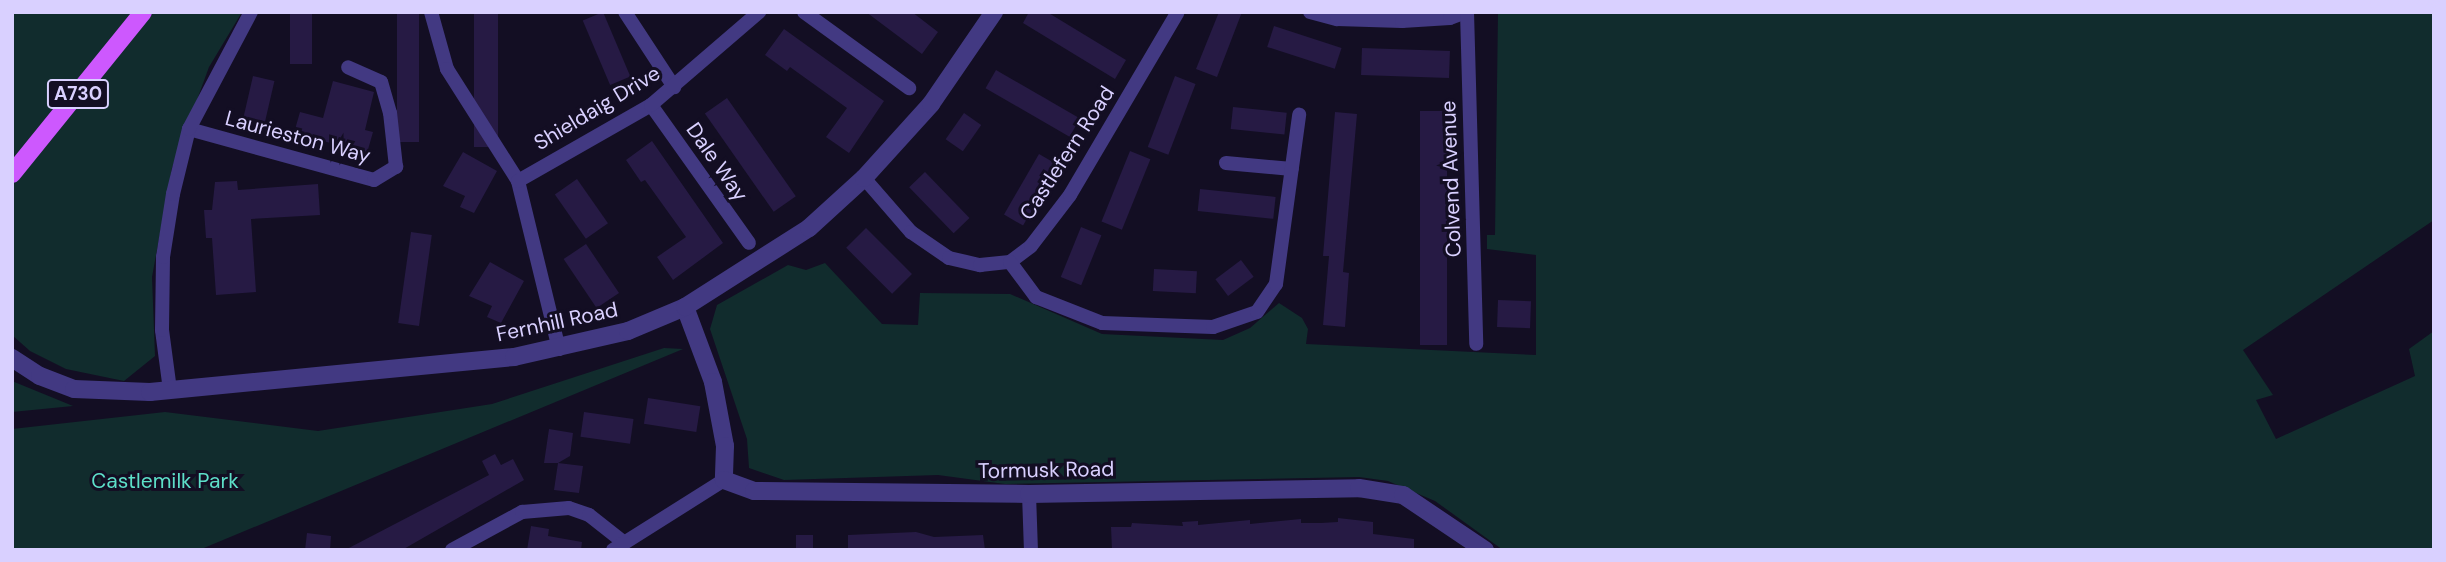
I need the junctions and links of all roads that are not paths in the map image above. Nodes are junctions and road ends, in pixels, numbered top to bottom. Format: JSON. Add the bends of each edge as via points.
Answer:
{"nodes":[{"id":1,"x":143,"y":12,"type":"edge"},
{"id":2,"x":251,"y":12,"type":"edge"},
{"id":3,"x":431,"y":12,"type":"edge"},
{"id":4,"x":625,"y":12,"type":"edge"},
{"id":5,"x":759,"y":12,"type":"edge"},
{"id":6,"x":804,"y":12,"type":"edge"},
{"id":7,"x":994,"y":12,"type":"edge"},
{"id":8,"x":1178,"y":12,"type":"edge"},
{"id":9,"x":1310,"y":12,"type":"edge"},
{"id":10,"x":1466,"y":12,"type":"edge"},
{"id":11,"x":348,"y":68,"type":"dead end"},
{"id":12,"x":674,"y":86,"type":"junction"},
{"id":13,"x":909,"y":88,"type":"dead end"},
{"id":14,"x":650,"y":105,"type":"junction"},
{"id":15,"x":1299,"y":116,"type":"dead end"},
{"id":16,"x":189,"y":129,"type":"junction"},
{"id":17,"x":1226,"y":163,"type":"dead end"},
{"id":18,"x":1292,"y":169,"type":"junction"},
{"id":19,"x":12,"y":173,"type":"edge"},
{"id":20,"x":864,"y":178,"type":"junction"},
{"id":21,"x":518,"y":181,"type":"junction"},
{"id":22,"x":749,"y":243,"type":"dead end"},
{"id":23,"x":1010,"y":262,"type":"junction"},
{"id":24,"x":685,"y":307,"type":"junction"},
{"id":25,"x":1476,"y":344,"type":"dead end"},
{"id":26,"x":559,"y":349,"type":"junction"},
{"id":27,"x":12,"y":358,"type":"edge"},
{"id":28,"x":170,"y":390,"type":"junction"},
{"id":29,"x":724,"y":480,"type":"junction"},
{"id":30,"x":1029,"y":494,"type":"junction"},
{"id":31,"x":617,"y":545,"type":"edge"},
{"id":32,"x":452,"y":550,"type":"edge"},
{"id":33,"x":1031,"y":550,"type":"edge"},
{"id":34,"x":1485,"y":550,"type":"edge"}],
"edges":[{"from":1,"to":19,"type":"main road","number":"A730"},
{"from":2,"to":16,"type":"street"},
{"from":3,"to":21,"type":"street","via":[[447,69]]},
{"from":4,"to":12,"type":"street"},
{"from":5,"to":12,"type":"street","name":"Shieldaig Drive"},
{"from":6,"to":13,"type":"street"},
{"from":7,"to":20,"type":"street","name":"Fernhill Road","via":[[931,104]]},
{"from":8,"to":23,"type":"street","name":"Castlefern Road","via":[[1070,195],[1031,246]]},
{"from":9,"to":10,"type":"street","via":[[1337,19],[1402,21],[1450,18]]},
{"from":10,"to":25,"type":"street","name":"Colvend Avenue"},
{"from":11,"to":16,"type":"street","name":"Laurieston Way","via":[[381,82],[390,113],[396,167],[374,180]]},
{"from":12,"to":14,"type":"street","name":"Shieldaig Drive"},
{"from":14,"to":21,"type":"street","name":"Shieldaig Drive"},
{"from":14,"to":22,"type":"street","name":"Dale Way"},
{"from":15,"to":18,"type":"street"},
{"from":16,"to":28,"type":"street","via":[[163,257],[162,330]]},
{"from":17,"to":18,"type":"street"},
{"from":18,"to":23,"type":"street","via":[[1276,284],[1257,312],[1213,327],[1102,323],[1036,297]]},
{"from":20,"to":23,"type":"street","via":[[911,232],[949,258],[979,265]]},
{"from":20,"to":24,"type":"street","name":"Fernhill Road","via":[[809,228]]},
{"from":21,"to":26,"type":"street"},
{"from":24,"to":26,"type":"street","name":"Fernhill Road","via":[[628,331]]},
{"from":24,"to":29,"type":"street","via":[[713,382],[725,446]]},
{"from":26,"to":28,"type":"street","name":"Fernhill Road"},
{"from":27,"to":28,"type":"street","name":"Fernhill Road","via":[[40,376],[74,389],[100,393]]},
{"from":29,"to":30,"type":"street","name":"Tormusk Road","via":[[754,491]]},
{"from":29,"to":31,"type":"street"},
{"from":30,"to":33,"type":"street"},
{"from":30,"to":34,"type":"street","name":"Tormusk Road","via":[[1359,488],[1403,495]]},
{"from":31,"to":32,"type":"street","via":[[590,515],[569,508],[522,512]]}]}
